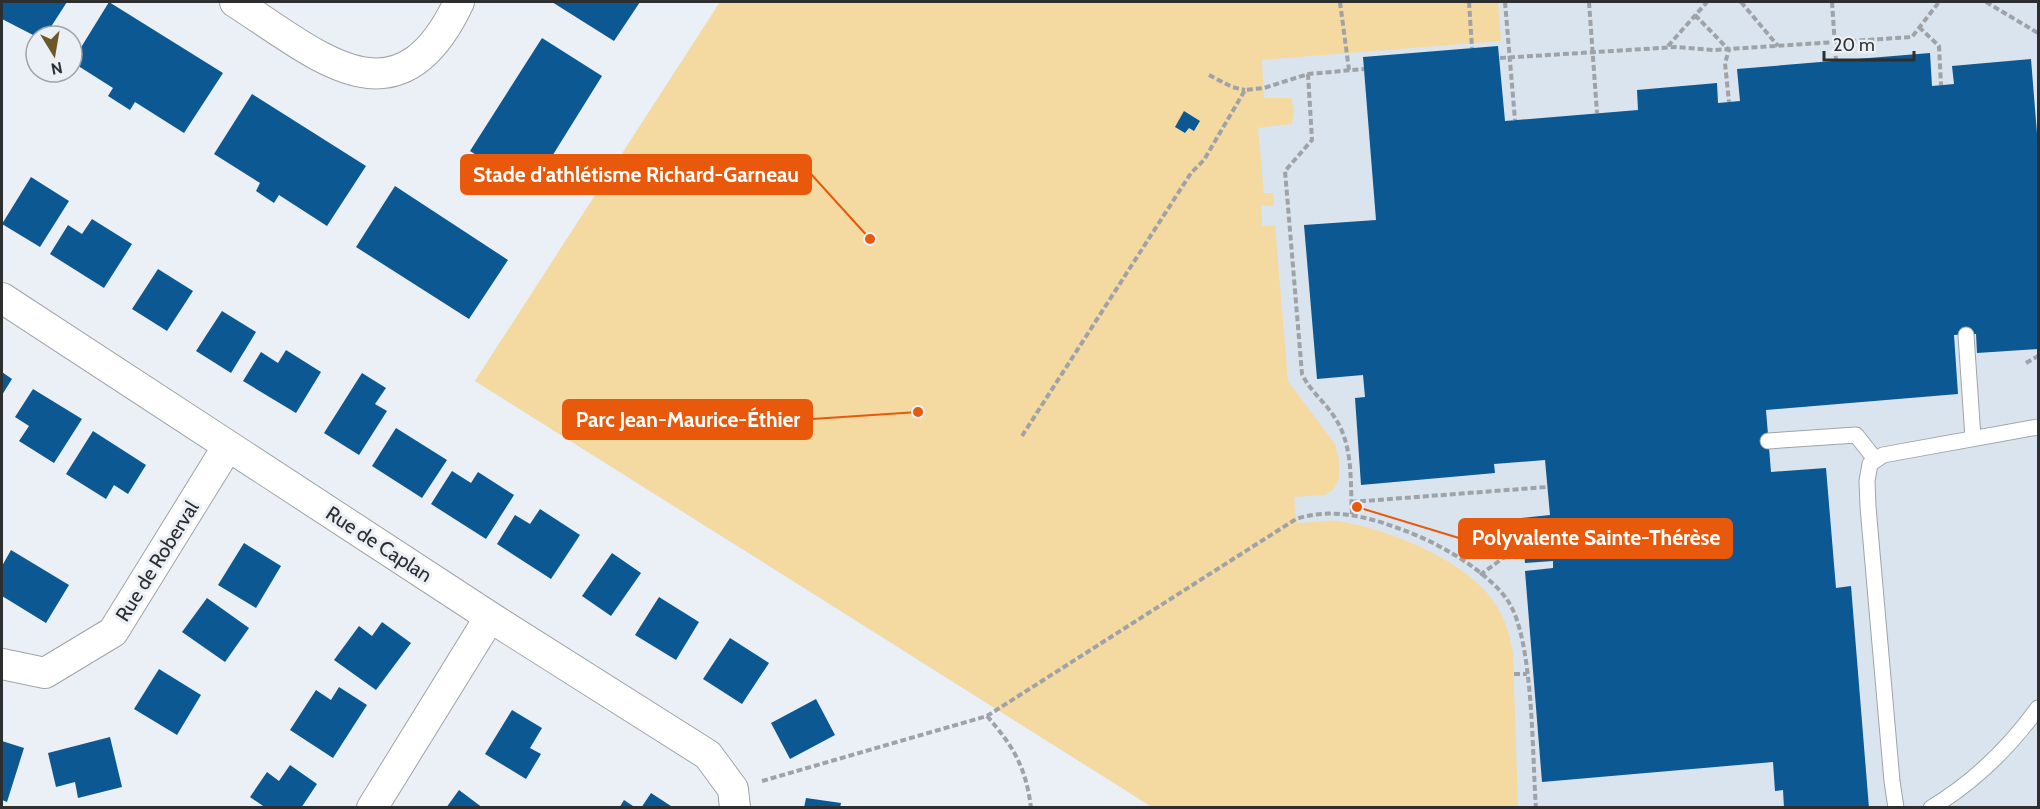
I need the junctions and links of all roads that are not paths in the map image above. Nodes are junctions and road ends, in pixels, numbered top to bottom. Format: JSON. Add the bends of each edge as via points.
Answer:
{"nodes":[{"id":1,"x":235,"y":2,"type":"edge"},
{"id":2,"x":459,"y":2,"type":"edge"},
{"id":3,"x":2,"y":298,"type":"edge"},
{"id":4,"x":1966,"y":335,"type":"dead end"},
{"id":5,"x":2038,"y":427,"type":"edge"},
{"id":6,"x":1973,"y":438,"type":"junction"},
{"id":7,"x":1768,"y":441,"type":"dead end"},
{"id":8,"x":228,"y":446,"type":"junction"},
{"id":9,"x":1875,"y":459,"type":"junction"},
{"id":10,"x":490,"y":617,"type":"junction"},
{"id":11,"x":2,"y":664,"type":"edge"},
{"id":12,"x":2038,"y":708,"type":"edge"},
{"id":13,"x":372,"y":807,"type":"edge"},
{"id":14,"x":735,"y":807,"type":"edge"},
{"id":15,"x":1896,"y":807,"type":"edge"},
{"id":16,"x":1931,"y":807,"type":"edge"}],
"edges":[{"from":1,"to":2,"type":"street","via":[[330,62],[369,74],[404,67],[429,51]]},
{"from":3,"to":8,"type":"street","name":"Rue de Caplan"},
{"from":4,"to":6,"type":"lane"},
{"from":5,"to":6,"type":"lane"},
{"from":6,"to":9,"type":"lane"},
{"from":7,"to":9,"type":"lane","via":[[1856,435]]},
{"from":8,"to":10,"type":"street","name":"Rue de Caplan"},
{"from":8,"to":11,"type":"street","name":"Rue de Roberval","via":[[113,632],[45,673]]},
{"from":9,"to":15,"type":"lane","via":[[1868,472],[1868,507]]},
{"from":10,"to":13,"type":"street"},
{"from":10,"to":14,"type":"street","name":"Rue de Caplan","via":[[708,755],[733,789]]},
{"from":12,"to":16,"type":"lane","via":[[1984,769]]}]}
